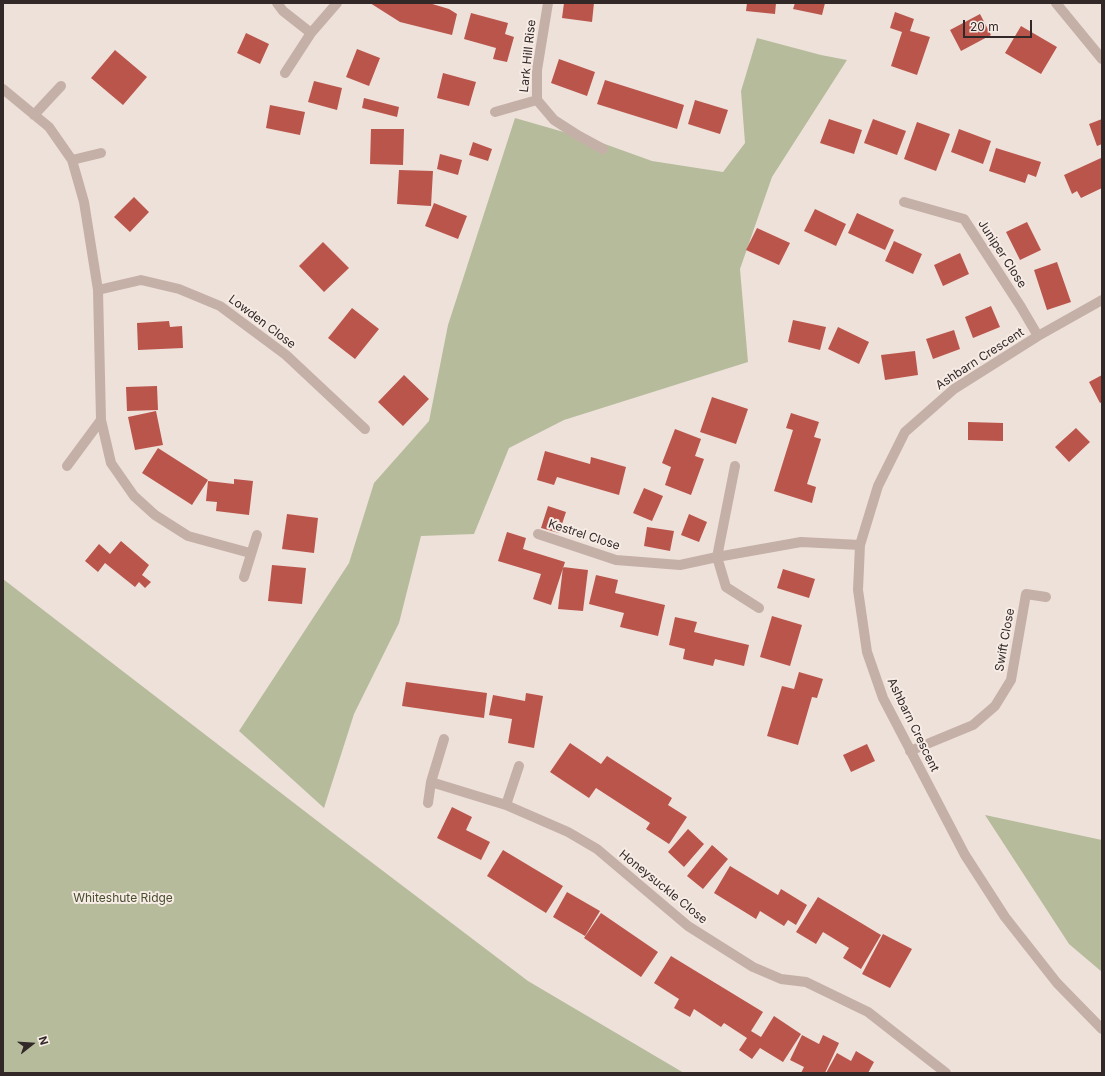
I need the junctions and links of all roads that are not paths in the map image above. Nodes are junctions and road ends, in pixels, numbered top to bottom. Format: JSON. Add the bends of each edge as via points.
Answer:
{"nodes":[{"id":1,"x":277,"y":3,"type":"edge"},
{"id":2,"x":337,"y":3,"type":"edge"},
{"id":3,"x":548,"y":3,"type":"edge"},
{"id":4,"x":1056,"y":3,"type":"edge"},
{"id":5,"x":311,"y":33,"type":"junction"},
{"id":6,"x":1102,"y":58,"type":"edge"},
{"id":7,"x":285,"y":73,"type":"dead end"},
{"id":8,"x":61,"y":86,"type":"dead end"},
{"id":9,"x":3,"y":89,"type":"edge"},
{"id":10,"x":537,"y":100,"type":"junction"},
{"id":11,"x":495,"y":112,"type":"dead end"},
{"id":12,"x":34,"y":115,"type":"junction"},
{"id":13,"x":603,"y":149,"type":"dead end"},
{"id":14,"x":100,"y":153,"type":"dead end"},
{"id":15,"x":72,"y":160,"type":"junction"},
{"id":16,"x":904,"y":202,"type":"dead end"},
{"id":17,"x":98,"y":290,"type":"junction"},
{"id":18,"x":1102,"y":300,"type":"edge"},
{"id":19,"x":1038,"y":336,"type":"junction"},
{"id":20,"x":101,"y":420,"type":"junction"},
{"id":21,"x":365,"y":429,"type":"dead end"},
{"id":22,"x":67,"y":466,"type":"dead end"},
{"id":23,"x":735,"y":466,"type":"dead end"},
{"id":24,"x":538,"y":534,"type":"dead end"},
{"id":25,"x":257,"y":535,"type":"dead end"},
{"id":26,"x":860,"y":545,"type":"junction"},
{"id":27,"x":250,"y":554,"type":"junction"},
{"id":28,"x":717,"y":557,"type":"junction"},
{"id":29,"x":244,"y":577,"type":"dead end"},
{"id":30,"x":1046,"y":596,"type":"dead end"},
{"id":31,"x":759,"y":608,"type":"dead end"},
{"id":32,"x":444,"y":739,"type":"dead end"},
{"id":33,"x":910,"y":751,"type":"junction"},
{"id":34,"x":519,"y":766,"type":"dead end"},
{"id":35,"x":431,"y":782,"type":"junction"},
{"id":36,"x":428,"y":804,"type":"dead end"},
{"id":37,"x":506,"y":805,"type":"junction"},
{"id":38,"x":1102,"y":1029,"type":"edge"},
{"id":39,"x":946,"y":1073,"type":"edge"}],
"edges":[{"from":1,"to":5,"type":"street","via":[[283,11]]},
{"from":2,"to":5,"type":"street"},
{"from":3,"to":10,"type":"street","name":"Lark Hill Rise","via":[[537,70]]},
{"from":4,"to":6,"type":"street"},
{"from":5,"to":7,"type":"street"},
{"from":8,"to":12,"type":"street"},
{"from":9,"to":12,"type":"street"},
{"from":10,"to":11,"type":"street"},
{"from":10,"to":13,"type":"street","name":"Lark Hill Rise","via":[[554,120]]},
{"from":12,"to":15,"type":"street","via":[[50,127]]},
{"from":14,"to":15,"type":"street"},
{"from":15,"to":17,"type":"street","via":[[84,202]]},
{"from":16,"to":19,"type":"street","name":"Juniper Close","via":[[964,218]]},
{"from":17,"to":20,"type":"street"},
{"from":17,"to":21,"type":"street","name":"Lowden Close","via":[[141,280],[179,288],[220,306],[286,355]]},
{"from":18,"to":19,"type":"street","name":"Ashbarn Crescent"},
{"from":19,"to":26,"type":"street","name":"Ashbarn Crescent","via":[[954,389],[905,432],[878,486]]},
{"from":20,"to":22,"type":"street"},
{"from":20,"to":27,"type":"street","via":[[111,463],[139,501],[188,536]]},
{"from":23,"to":28,"type":"street"},
{"from":24,"to":28,"type":"street","name":"Kestrel Close","via":[[616,560],[680,565]]},
{"from":25,"to":27,"type":"street"},
{"from":26,"to":28,"type":"street","name":"Kestrel Close","via":[[801,542]]},
{"from":26,"to":33,"type":"street","name":"Ashbarn Crescent","via":[[858,590],[867,652],[882,698]]},
{"from":27,"to":29,"type":"street"},
{"from":28,"to":31,"type":"street","via":[[726,587]]},
{"from":30,"to":33,"type":"street","name":"Swift Close","via":[[1026,594],[1011,680],[995,706],[973,725]]},
{"from":32,"to":35,"type":"street"},
{"from":33,"to":38,"type":"street","name":"Ashbarn Crescent","via":[[965,856],[1005,917],[1057,983]]},
{"from":34,"to":37,"type":"street"},
{"from":35,"to":36,"type":"street"},
{"from":35,"to":37,"type":"street","name":"Honeysuckle Close"},
{"from":37,"to":39,"type":"street","name":"Honeysuckle Close","via":[[568,832],[597,849],[688,926],[753,967],[781,979],[806,982],[868,1012]]}]}
